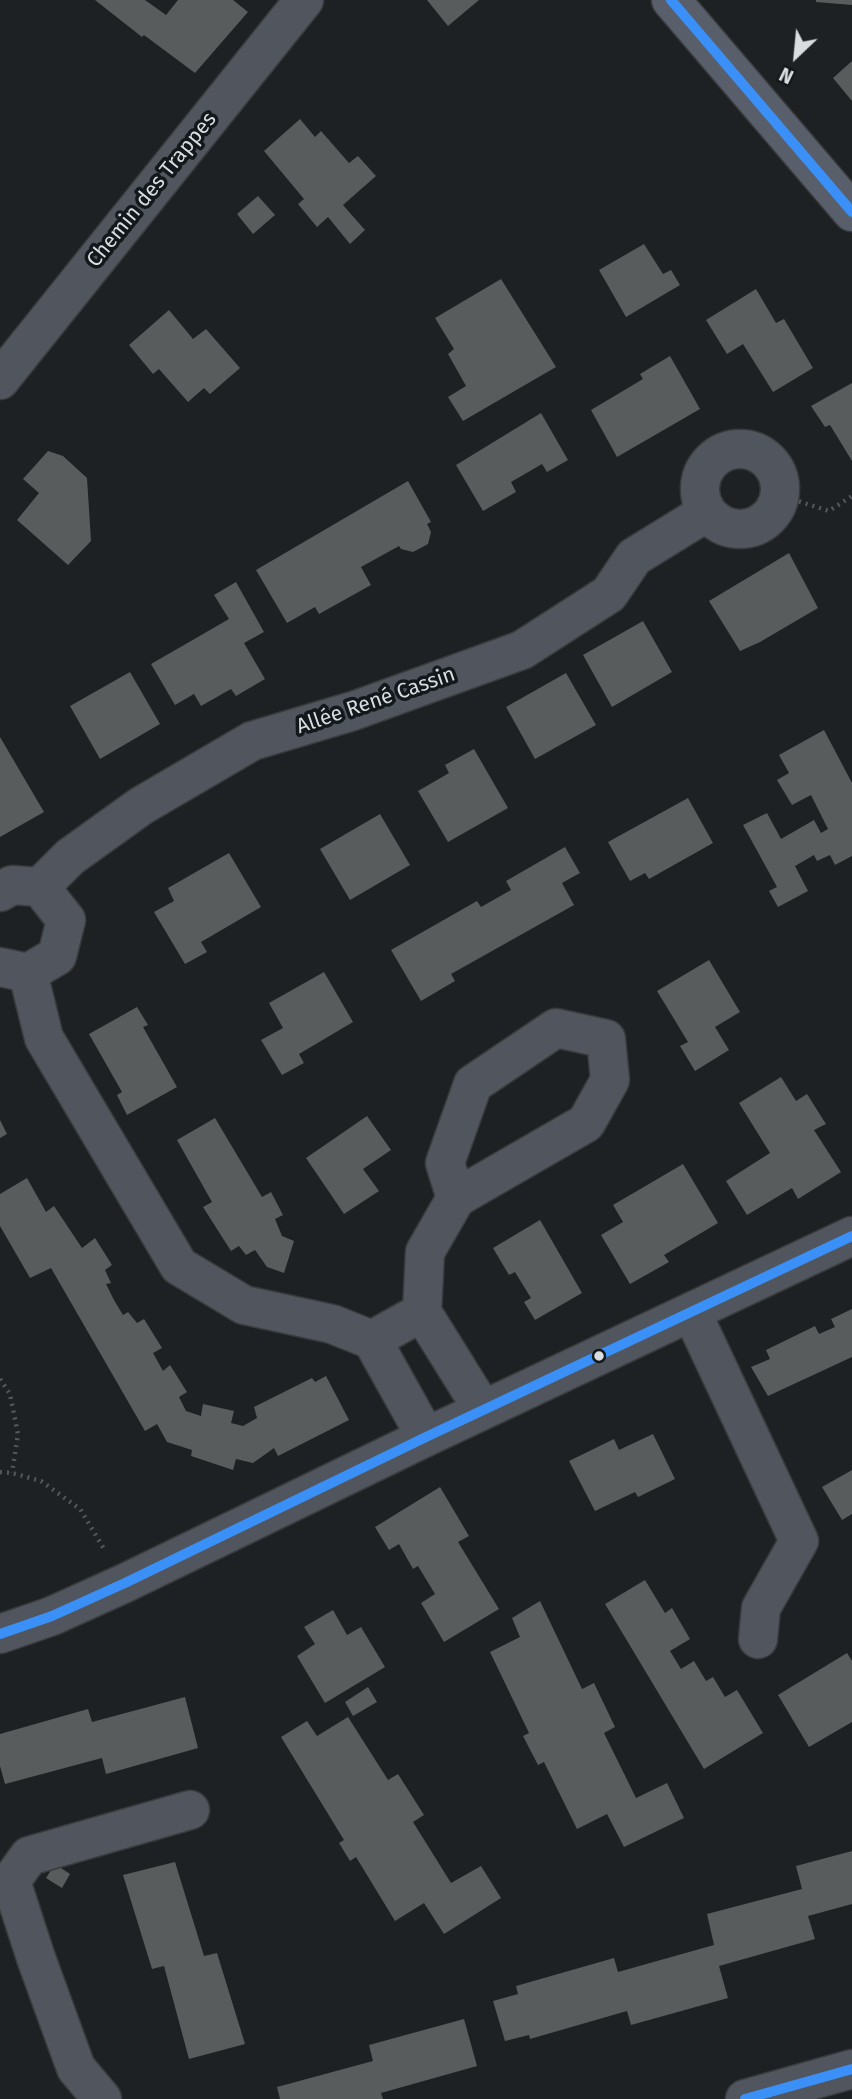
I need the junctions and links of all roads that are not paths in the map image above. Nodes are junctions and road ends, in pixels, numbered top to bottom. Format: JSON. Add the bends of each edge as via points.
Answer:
{"nodes":[{"id":1,"x":304,"y":0,"type":"edge"},
{"id":2,"x":671,"y":0,"type":"edge"},
{"id":3,"x":852,"y":212,"type":"edge"},
{"id":4,"x":0,"y":380,"type":"edge"},
{"id":5,"x":707,"y":512,"type":"junction"},
{"id":6,"x":40,"y":887,"type":"junction"},
{"id":7,"x":0,"y":892,"type":"edge"},
{"id":8,"x":14,"y":970,"type":"edge"},
{"id":9,"x":456,"y":1198,"type":"junction"},
{"id":10,"x":852,"y":1236,"type":"edge"},
{"id":11,"x":422,"y":1312,"type":"junction"},
{"id":12,"x":692,"y":1313,"type":"junction"},
{"id":13,"x":372,"y":1340,"type":"junction"},
{"id":14,"x":483,"y":1410,"type":"junction"},
{"id":15,"x":426,"y":1437,"type":"junction"},
{"id":16,"x":0,"y":1634,"type":"edge"},
{"id":17,"x":758,"y":1639,"type":"dead end"},
{"id":18,"x":190,"y":1810,"type":"dead end"},
{"id":19,"x":6,"y":1878,"type":"edge"},
{"id":20,"x":12,"y":1927,"type":"edge"},
{"id":21,"x":852,"y":2069,"type":"edge"},
{"id":22,"x":102,"y":2099,"type":"edge"},
{"id":23,"x":745,"y":2099,"type":"edge"}],
"edges":[{"from":1,"to":4,"type":"street","name":"Chemin des Trappes"},
{"from":2,"to":3,"type":"main road"},
{"from":5,"to":5,"type":"street","via":[[700,482],[705,467],[716,456],[746,449],[761,454],[772,465],[779,479],[779,495],[763,522],[733,528]]},
{"from":5,"to":6,"type":"street","name":"Allée René Cassin","via":[[634,557],[609,594],[522,650],[353,711],[252,741],[141,806],[70,857]]},
{"from":6,"to":7,"type":"street","via":[[12,885]]},
{"from":6,"to":8,"type":"street","via":[[66,920],[57,956]]},
{"from":8,"to":13,"type":"street","via":[[44,1038],[179,1266],[244,1305],[332,1324]]},
{"from":9,"to":9,"type":"street","via":[[586,1123],[610,1080],[606,1039],[556,1028],[473,1084],[444,1163]]},
{"from":9,"to":11,"type":"street","via":[[425,1252]]},
{"from":10,"to":12,"type":"street"},
{"from":11,"to":13,"type":"street"},
{"from":11,"to":14,"type":"street"},
{"from":12,"to":14,"type":"street"},
{"from":12,"to":17,"type":"street","via":[[799,1541],[761,1608]]},
{"from":13,"to":15,"type":"street"},
{"from":14,"to":15,"type":"street"},
{"from":15,"to":16,"type":"street","via":[[125,1583]]},
{"from":18,"to":19,"type":"street","via":[[29,1856]]},
{"from":19,"to":20,"type":"street"},
{"from":20,"to":22,"type":"street","via":[[76,2068]]},
{"from":21,"to":23,"type":"street"}]}
